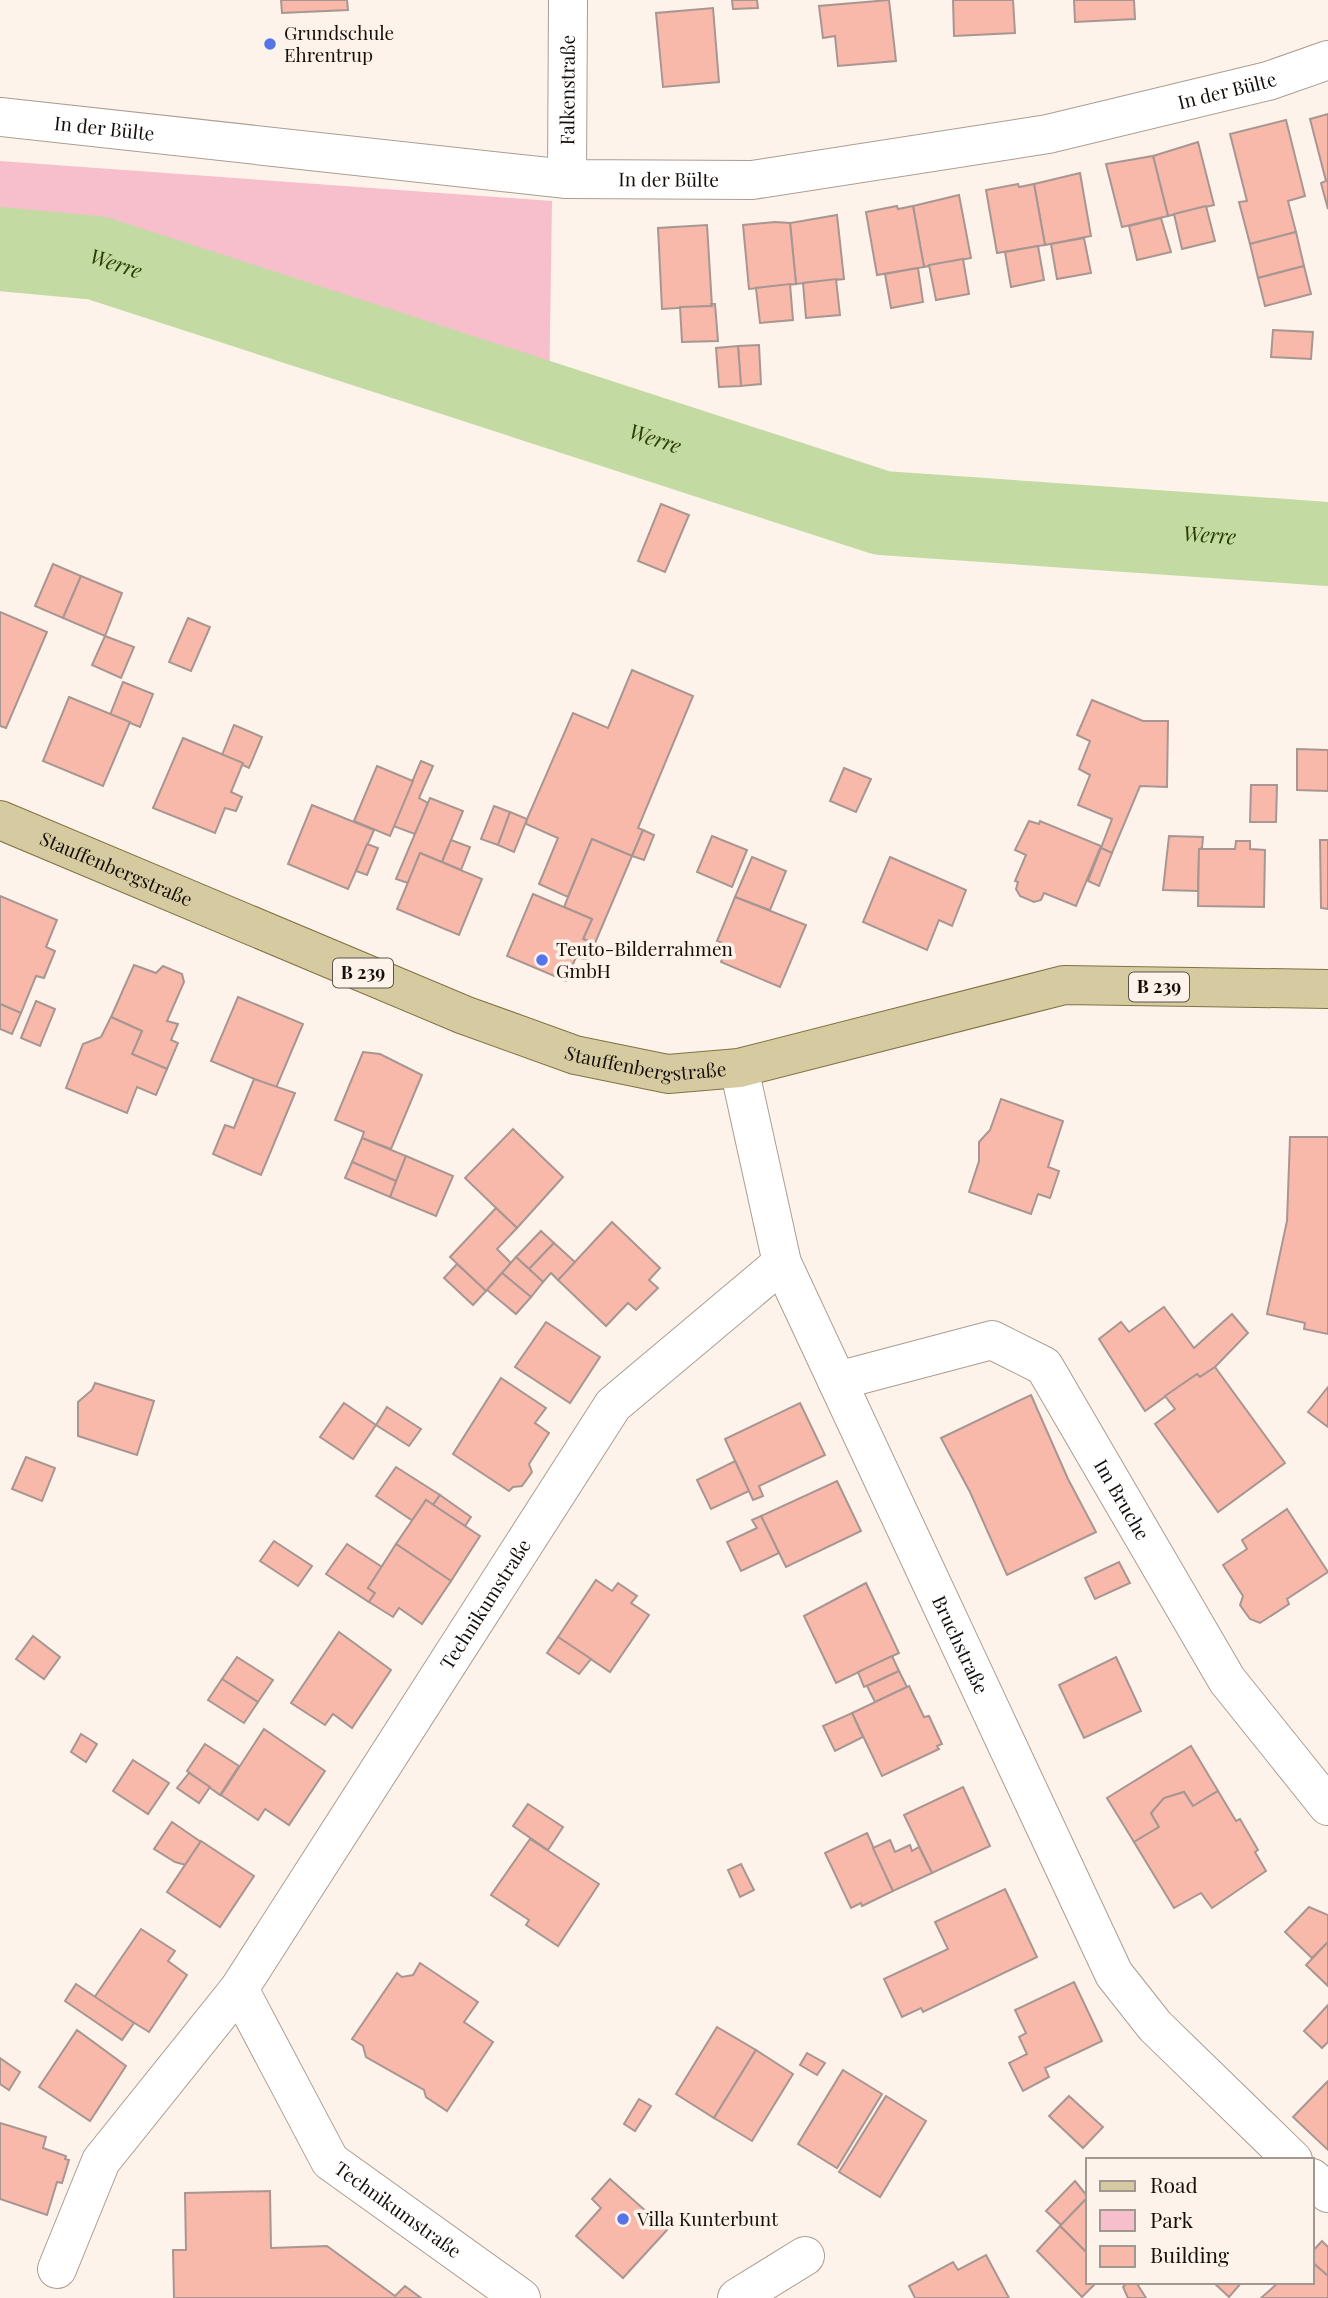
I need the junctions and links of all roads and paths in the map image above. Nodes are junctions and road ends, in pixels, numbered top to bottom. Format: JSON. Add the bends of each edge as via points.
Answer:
{"nodes":[{"id":1,"x":568,"y":0,"type":"edge"},
{"id":2,"x":1328,"y":60,"type":"edge"},
{"id":3,"x":0,"y":117,"type":"edge"},
{"id":4,"x":567,"y":179,"type":"junction"},
{"id":5,"x":0,"y":820,"type":"edge"},
{"id":6,"x":1328,"y":989,"type":"edge"},
{"id":7,"x":739,"y":1068,"type":"junction"},
{"id":8,"x":782,"y":1264,"type":"junction"},
{"id":9,"x":837,"y":1381,"type":"junction"},
{"id":10,"x":1328,"y":1806,"type":"edge"},
{"id":11,"x":239,"y":1989,"type":"junction"},
{"id":12,"x":1291,"y":2158,"type":"edge"},
{"id":13,"x":1314,"y":2180,"type":"edge"},
{"id":14,"x":1328,"y":2193,"type":"edge"},
{"id":15,"x":805,"y":2256,"type":"dead end"},
{"id":16,"x":57,"y":2269,"type":"dead end"},
{"id":17,"x":521,"y":2298,"type":"edge"},
{"id":18,"x":737,"y":2298,"type":"edge"}],
"edges":[{"from":1,"to":4,"type":"street","name":"Falkenstraße"},
{"from":2,"to":4,"type":"street","name":"In der Bülte","via":[[1268,81],[1027,138],[752,180]]},
{"from":3,"to":4,"type":"street","name":"In der Bülte"},
{"from":5,"to":7,"type":"main road","name":"Stauffenbergstraße","number":"B 239","via":[[464,1016],[575,1055],[668,1074]]},
{"from":6,"to":7,"type":"main road","name":"Stauffenbergstraße","number":"B 239","via":[[1065,985]]},
{"from":7,"to":8,"type":"street","name":"Bruchstraße"},
{"from":8,"to":9,"type":"street","name":"Bruchstraße"},
{"from":8,"to":11,"type":"street","name":"Technikumstraße","via":[[613,1405]]},
{"from":9,"to":10,"type":"street","name":"Im Bruche","via":[[992,1340],[1044,1366],[1227,1679]]},
{"from":9,"to":12,"type":"street","name":"Bruchstraße","via":[[1114,1974],[1156,2026]]},
{"from":11,"to":16,"type":"street","name":"Technikumstraße","via":[[101,2161]]},
{"from":11,"to":17,"type":"street","name":"Technikumstraße","via":[[330,2161]]},
{"from":13,"to":14,"type":"street"},
{"from":15,"to":18,"type":"street"}]}
